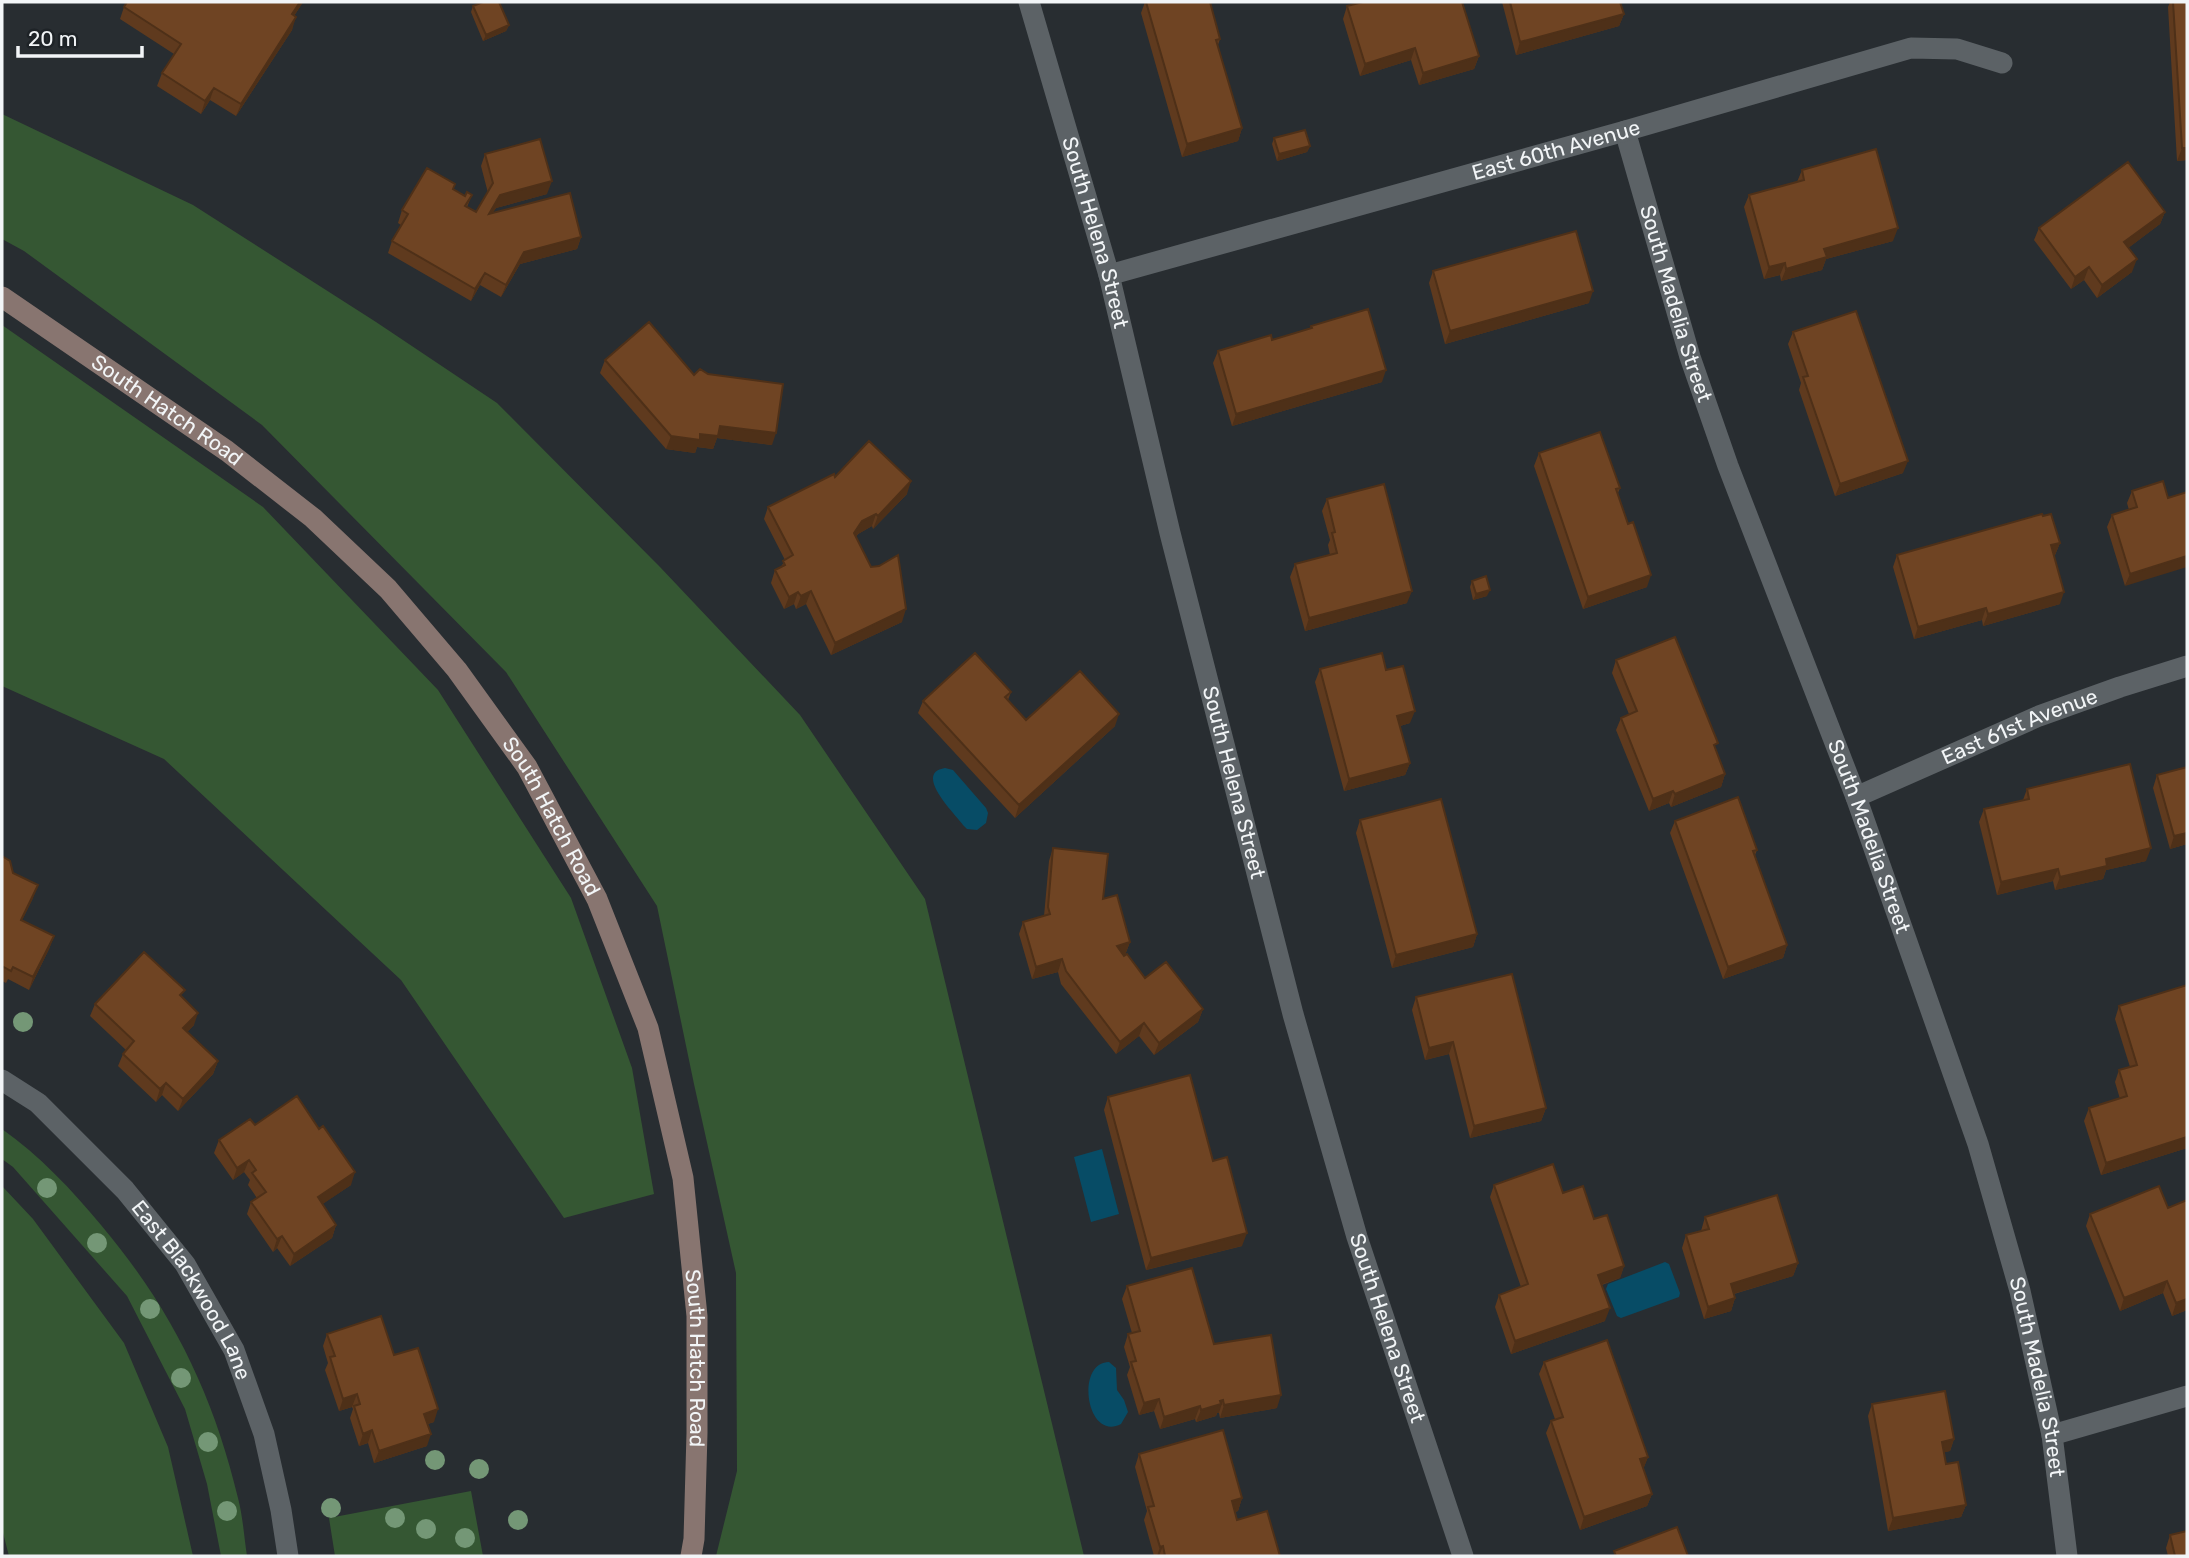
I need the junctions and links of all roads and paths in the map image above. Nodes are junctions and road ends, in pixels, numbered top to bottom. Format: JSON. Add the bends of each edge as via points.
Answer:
{"nodes":[{"id":1,"x":1028,"y":2,"type":"edge"},
{"id":2,"x":2003,"y":63,"type":"dead end"},
{"id":3,"x":1625,"y":131,"type":"junction"},
{"id":4,"x":1109,"y":275,"type":"junction"},
{"id":5,"x":2,"y":297,"type":"edge"},
{"id":6,"x":2187,"y":666,"type":"edge"},
{"id":7,"x":1856,"y":797,"type":"junction"},
{"id":8,"x":2,"y":1080,"type":"edge"},
{"id":9,"x":2187,"y":1396,"type":"edge"},
{"id":10,"x":2052,"y":1435,"type":"junction"},
{"id":11,"x":288,"y":1556,"type":"edge"},
{"id":12,"x":691,"y":1556,"type":"edge"},
{"id":13,"x":1463,"y":1556,"type":"edge"},
{"id":14,"x":2067,"y":1556,"type":"edge"}],
"edges":[{"from":1,"to":4,"type":"street","name":"South Helena Street"},
{"from":2,"to":3,"type":"street","name":"East 60th Avenue","via":[[1957,49],[1911,48]]},
{"from":3,"to":4,"type":"street","name":"East 60th Avenue"},
{"from":3,"to":7,"type":"street","name":"South Madelia Street","via":[[1728,466]]},
{"from":4,"to":13,"type":"street","name":"South Helena Street","via":[[1293,1014],[1357,1237]]},
{"from":5,"to":12,"type":"main road","name":"South Hatch Road","via":[[227,451],[313,518],[388,589],[457,670],[527,767],[597,899],[648,1028],[683,1178],[697,1316]]},
{"from":6,"to":7,"type":"street","name":"East 61st Avenue","via":[[2039,716]]},
{"from":7,"to":10,"type":"street","name":"South Madelia Street","via":[[1978,1144],[2013,1266]]},
{"from":8,"to":11,"type":"street","name":"East Blackwood Lane","via":[[38,1103],[116,1180],[185,1264],[234,1350],[264,1433]]},
{"from":9,"to":10,"type":"street"},
{"from":10,"to":14,"type":"street","name":"South Madelia Street"}]}
